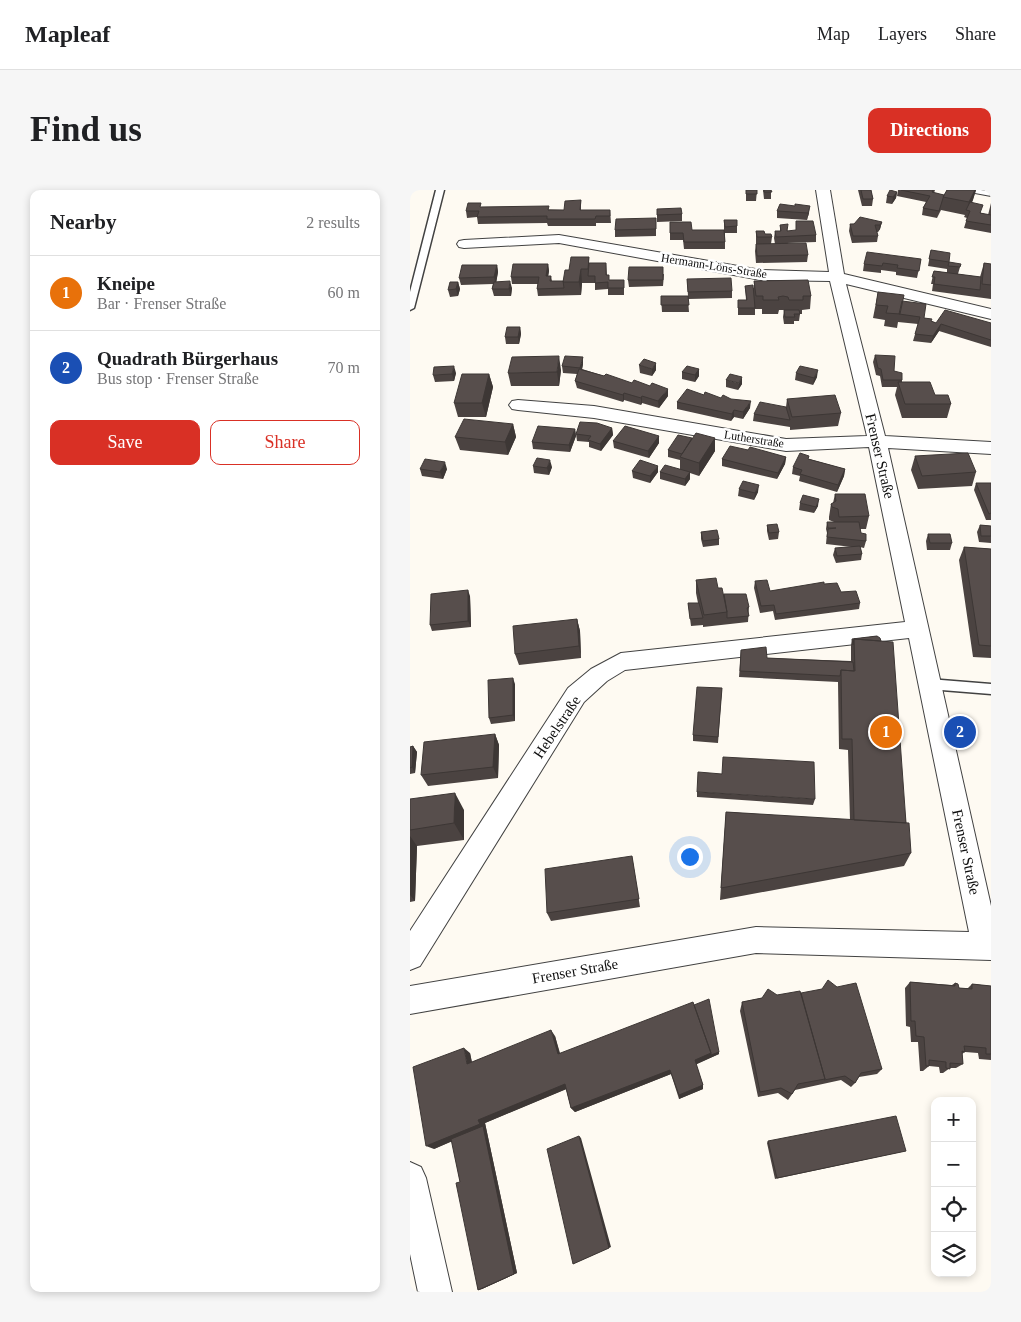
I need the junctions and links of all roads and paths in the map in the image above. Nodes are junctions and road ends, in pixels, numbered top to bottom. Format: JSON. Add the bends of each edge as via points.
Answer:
{"nodes":[{"id":1,"x":440,"y":190,"type":"edge"},
{"id":2,"x":823,"y":190,"type":"edge"},
{"id":3,"x":980,"y":190,"type":"edge"},
{"id":4,"x":991,"y":192,"type":"edge"},
{"id":5,"x":464,"y":244,"type":"dead end"},
{"id":6,"x":837,"y":277,"type":"junction"},
{"id":7,"x":410,"y":308,"type":"edge"},
{"id":8,"x":991,"y":314,"type":"edge"},
{"id":9,"x":518,"y":405,"type":"dead end"},
{"id":10,"x":877,"y":441,"type":"junction"},
{"id":11,"x":991,"y":448,"type":"edge"},
{"id":12,"x":918,"y":629,"type":"junction"},
{"id":13,"x":929,"y":684,"type":"junction"},
{"id":14,"x":991,"y":689,"type":"edge"},
{"id":15,"x":989,"y":945,"type":"edge"},
{"id":16,"x":410,"y":956,"type":"edge"},
{"id":17,"x":410,"y":1000,"type":"edge"},
{"id":18,"x":410,"y":1178,"type":"edge"},
{"id":19,"x":435,"y":1292,"type":"edge"}],
"edges":[{"from":1,"to":7,"type":"lane"},
{"from":2,"to":6,"type":"street","name":"Frenser Straße"},
{"from":3,"to":4,"type":"street"},
{"from":5,"to":6,"type":"street","name":"Hermann-Löns-Straße","via":[[559,240],[761,275]]},
{"from":6,"to":8,"type":"street","name":"Hermann-Löns-Straße"},
{"from":6,"to":10,"type":"street","name":"Frenser Straße"},
{"from":9,"to":10,"type":"street","name":"Lutherstraße","via":[[594,412],[786,445]]},
{"from":10,"to":11,"type":"street","name":"Lutherstraße"},
{"from":10,"to":12,"type":"street","name":"Frenser Straße"},
{"from":12,"to":13,"type":"street","name":"Frenser Straße"},
{"from":12,"to":16,"type":"street","name":"Hebelstraße","via":[[621,662],[599,675],[576,695]]},
{"from":13,"to":14,"type":"lane"},
{"from":13,"to":15,"type":"street","name":"Frenser Straße"},
{"from":15,"to":17,"type":"street","name":"Frenser Straße","via":[[756,940]]},
{"from":18,"to":19,"type":"street"}]}
